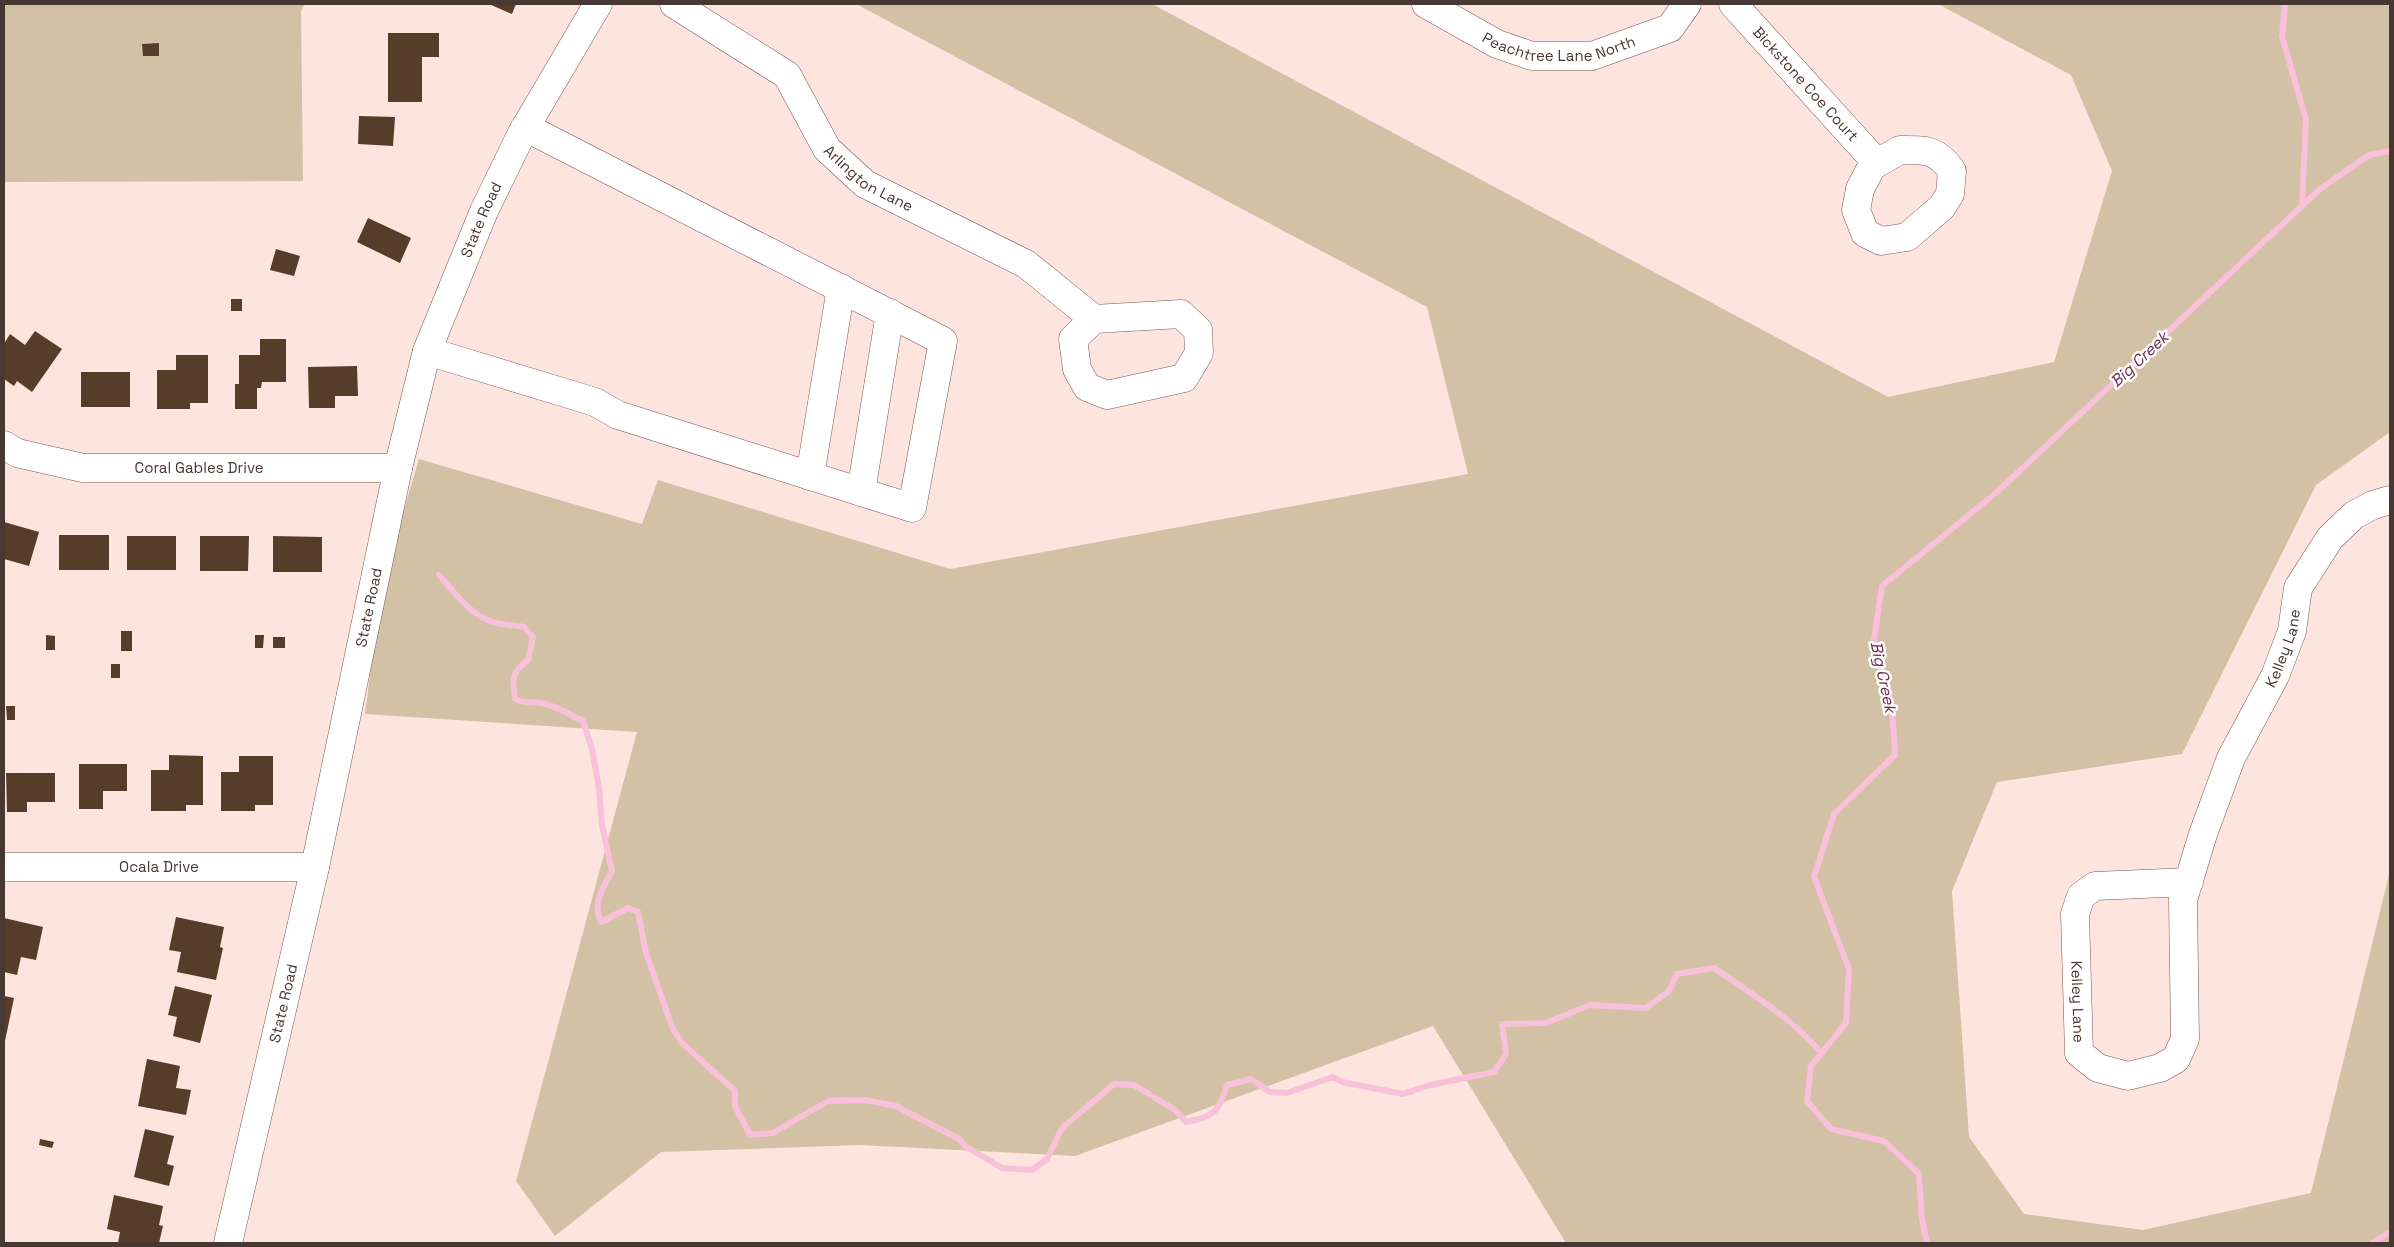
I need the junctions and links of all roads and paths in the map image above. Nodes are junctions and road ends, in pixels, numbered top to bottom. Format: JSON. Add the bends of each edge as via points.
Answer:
{"nodes":[{"id":1,"x":598,"y":4,"type":"edge"},
{"id":2,"x":674,"y":4,"type":"edge"},
{"id":3,"x":1426,"y":4,"type":"edge"},
{"id":4,"x":1687,"y":4,"type":"edge"},
{"id":5,"x":1733,"y":4,"type":"edge"},
{"id":6,"x":526,"y":127,"type":"junction"},
{"id":7,"x":1877,"y":163,"type":"dead end"},
{"id":8,"x":841,"y":288,"type":"junction"},
{"id":9,"x":890,"y":313,"type":"junction"},
{"id":10,"x":1094,"y":319,"type":"dead end"},
{"id":11,"x":427,"y":351,"type":"junction"},
{"id":12,"x":4,"y":445,"type":"edge"},
{"id":13,"x":398,"y":468,"type":"junction"},
{"id":14,"x":802,"y":474,"type":"junction"},
{"id":15,"x":861,"y":492,"type":"junction"},
{"id":16,"x":2390,"y":500,"type":"edge"},
{"id":17,"x":4,"y":867,"type":"edge"},
{"id":18,"x":315,"y":867,"type":"junction"},
{"id":19,"x":2189,"y":882,"type":"junction"},
{"id":20,"x":228,"y":1243,"type":"edge"}],
"edges":[{"from":1,"to":6,"type":"street","name":"State Road"},
{"from":2,"to":10,"type":"street","name":"Arlington Lane","via":[[787,75],[827,149],[866,184],[1026,264]]},
{"from":3,"to":4,"type":"street","name":"Peachtree Lane North","via":[[1497,44],[1532,56],[1592,56],[1670,28]]},
{"from":5,"to":7,"type":"street","name":"Bickstone Coe Court"},
{"from":6,"to":8,"type":"street"},
{"from":6,"to":11,"type":"street","name":"State Road","via":[[484,211]]},
{"from":8,"to":9,"type":"street"},
{"from":8,"to":14,"type":"street"},
{"from":9,"to":15,"type":"street"},
{"from":9,"to":15,"type":"street","via":[[943,341],[912,508]]},
{"from":11,"to":13,"type":"street","name":"State Road"},
{"from":11,"to":14,"type":"street","via":[[595,402],[618,415]]},
{"from":12,"to":13,"type":"street","name":"Coral Gables Drive","via":[[18,453],[83,468]]},
{"from":13,"to":18,"type":"street","name":"State Road"},
{"from":14,"to":15,"type":"street"},
{"from":16,"to":19,"type":"street","name":"Kelley Lane","via":[[2354,515],[2330,538],[2298,588],[2292,631],[2275,676],[2231,758]]},
{"from":17,"to":18,"type":"street","name":"Ocala Drive"},
{"from":18,"to":20,"type":"street","name":"State Road"},
{"from":19,"to":19,"type":"street","name":"Kelley Lane","via":[[2095,886],[2081,896],[2075,914],[2079,1053],[2098,1068],[2128,1076],[2160,1068],[2176,1059],[2184,1039],[2183,900]]}]}
